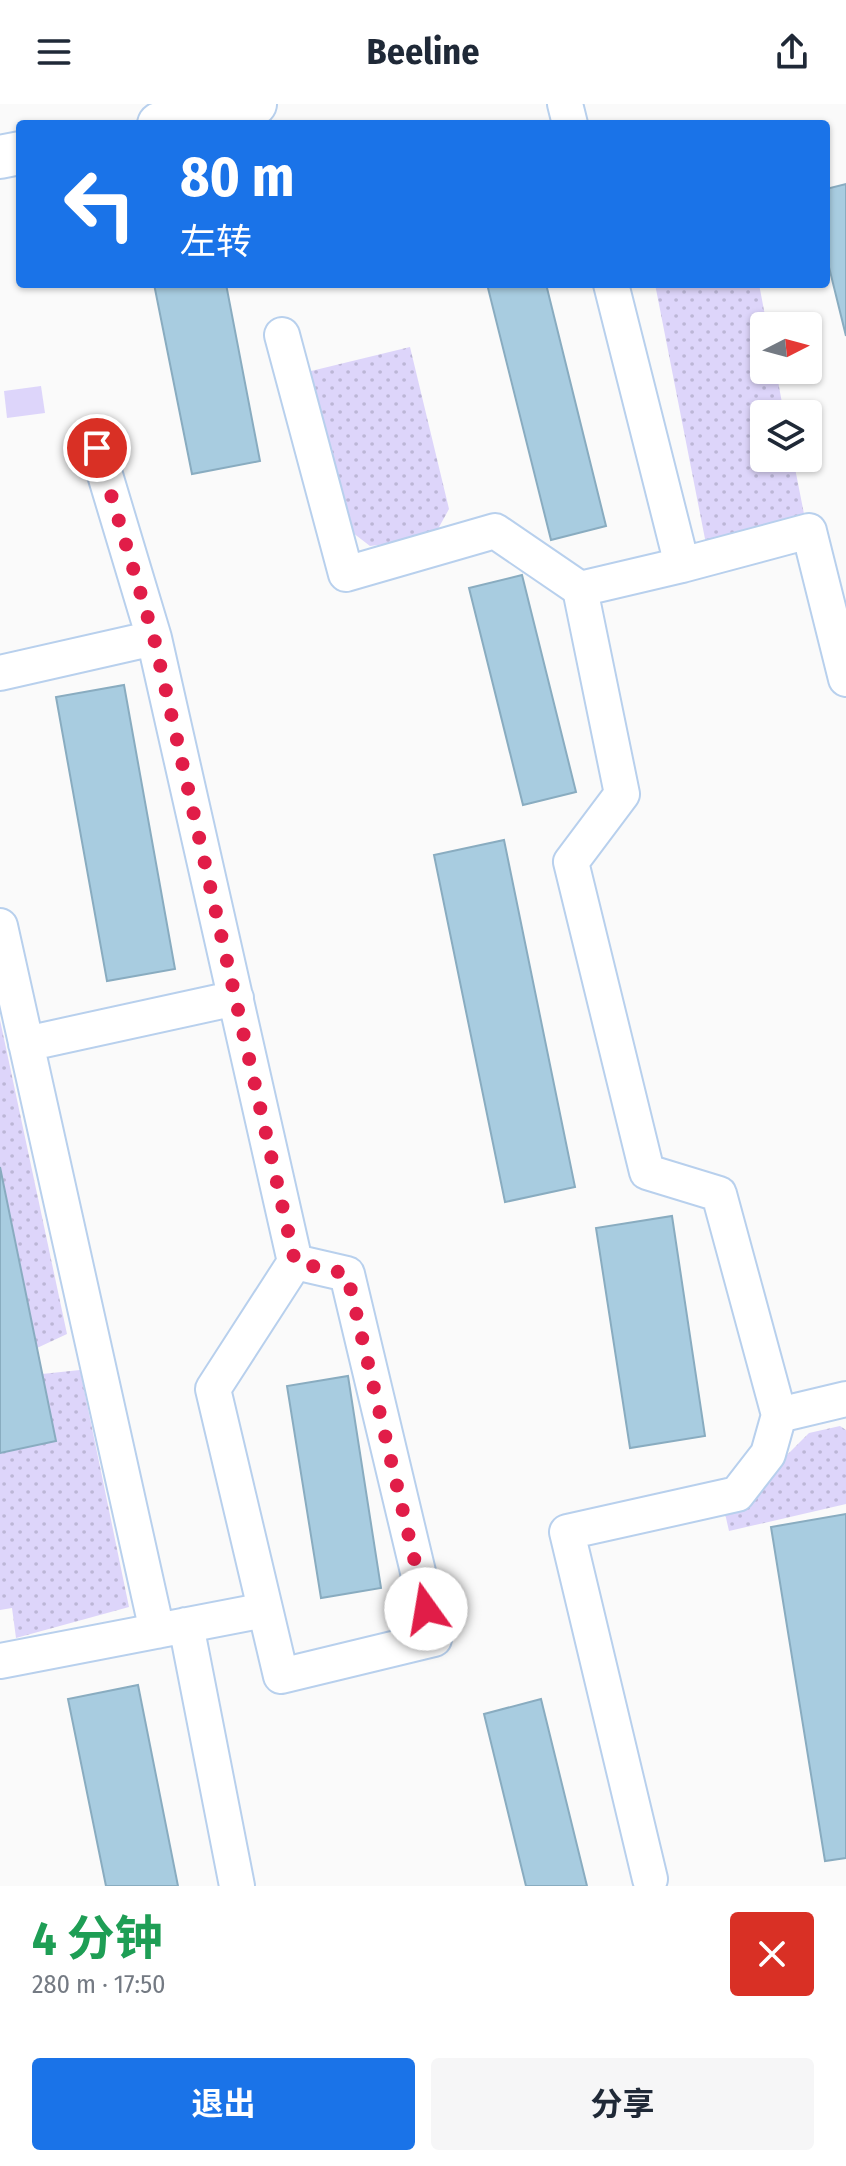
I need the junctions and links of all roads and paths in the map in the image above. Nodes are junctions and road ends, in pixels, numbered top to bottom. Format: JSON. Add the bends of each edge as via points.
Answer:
{"nodes":[{"id":1,"x":255,"y":104,"type":"edge"},
{"id":2,"x":178,"y":120,"type":"edge"},
{"id":3,"x":612,"y":288,"type":"edge"},
{"id":4,"x":282,"y":335,"type":"dead end"},
{"id":5,"x":97,"y":448,"type":"dead end"},
{"id":6,"x":682,"y":565,"type":"junction"},
{"id":7,"x":580,"y":589,"type":"junction"},
{"id":8,"x":837,"y":602,"type":"edge"},
{"id":9,"x":154,"y":638,"type":"junction"},
{"id":10,"x":0,"y":673,"type":"edge"},
{"id":11,"x":846,"y":679,"type":"edge"},
{"id":12,"x":0,"y":926,"type":"edge"},
{"id":13,"x":236,"y":998,"type":"junction"},
{"id":14,"x":26,"y":1044,"type":"junction"},
{"id":15,"x":295,"y":1262,"type":"junction"},
{"id":16,"x":846,"y":1399,"type":"edge"},
{"id":17,"x":779,"y":1415,"type":"junction"},
{"id":18,"x":265,"y":1610,"type":"junction"},
{"id":19,"x":172,"y":1628,"type":"junction"},
{"id":20,"x":0,"y":1661,"type":"edge"},
{"id":21,"x":650,"y":1879,"type":"dead end"},
{"id":22,"x":237,"y":1886,"type":"edge"}],
"edges":[{"from":1,"to":2,"type":"street"},
{"from":3,"to":6,"type":"street"},
{"from":4,"to":7,"type":"street","via":[[346,574],[495,531]]},
{"from":5,"to":9,"type":"street"},
{"from":6,"to":7,"type":"street"},
{"from":6,"to":8,"type":"street","via":[[809,531]]},
{"from":7,"to":17,"type":"street","via":[[622,794],[571,862],[647,1172],[719,1194]]},
{"from":8,"to":11,"type":"street"},
{"from":9,"to":10,"type":"street"},
{"from":9,"to":13,"type":"street"},
{"from":12,"to":14,"type":"street"},
{"from":13,"to":14,"type":"street"},
{"from":13,"to":15,"type":"street"},
{"from":14,"to":19,"type":"street"},
{"from":15,"to":18,"type":"street","via":[[213,1389]]},
{"from":15,"to":18,"type":"street","via":[[347,1274],[434,1639],[281,1676]]},
{"from":16,"to":17,"type":"street"},
{"from":17,"to":21,"type":"street","via":[[768,1454],[737,1494],[567,1532]]},
{"from":18,"to":19,"type":"street"},
{"from":19,"to":20,"type":"street"},
{"from":19,"to":22,"type":"street"}]}
